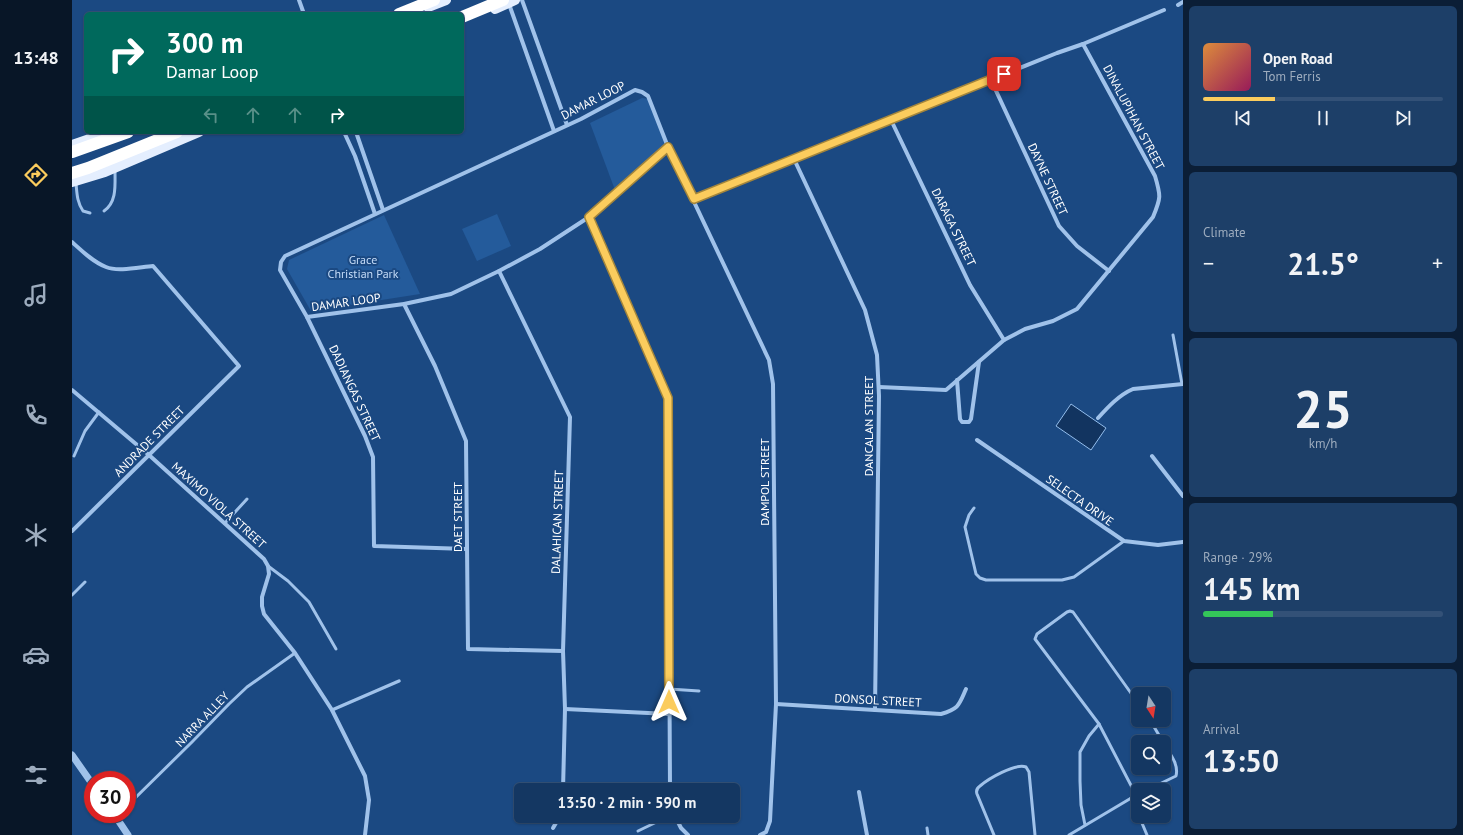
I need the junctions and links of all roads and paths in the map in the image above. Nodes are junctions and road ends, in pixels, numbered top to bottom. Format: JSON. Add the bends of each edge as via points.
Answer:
{"nodes":[{"id":1,"x":299,"y":0,"type":"edge"},
{"id":2,"x":434,"y":0,"type":"edge"},
{"id":3,"x":446,"y":0,"type":"edge"},
{"id":4,"x":522,"y":0,"type":"edge"},
{"id":5,"x":509,"y":1,"type":"edge"},
{"id":6,"x":1183,"y":2,"type":"edge"},
{"id":7,"x":1178,"y":4,"type":"dead end"},
{"id":8,"x":1164,"y":10,"type":"dead end"},
{"id":9,"x":303,"y":12,"type":"edge"},
{"id":10,"x":404,"y":12,"type":"edge"},
{"id":11,"x":416,"y":12,"type":"edge"},
{"id":12,"x":464,"y":16,"type":"edge"},
{"id":13,"x":464,"y":21,"type":"edge"},
{"id":14,"x":1083,"y":44,"type":"junction"},
{"id":15,"x":991,"y":80,"type":"junction"},
{"id":16,"x":891,"y":120,"type":"junction"},
{"id":17,"x":567,"y":125,"type":"junction"},
{"id":18,"x":554,"y":131,"type":"junction"},
{"id":19,"x":104,"y":134,"type":"edge"},
{"id":20,"x":122,"y":134,"type":"edge"},
{"id":21,"x":173,"y":134,"type":"edge"},
{"id":22,"x":195,"y":134,"type":"edge"},
{"id":23,"x":345,"y":134,"type":"edge"},
{"id":24,"x":357,"y":134,"type":"edge"},
{"id":25,"x":72,"y":145,"type":"edge"},
{"id":26,"x":668,"y":147,"type":"junction"},
{"id":27,"x":72,"y":152,"type":"edge"},
{"id":28,"x":794,"y":159,"type":"junction"},
{"id":29,"x":115,"y":168,"type":"junction"},
{"id":30,"x":73,"y":179,"type":"edge"},
{"id":31,"x":694,"y":199,"type":"junction"},
{"id":32,"x":384,"y":210,"type":"junction"},
{"id":33,"x":104,"y":211,"type":"dead end"},
{"id":34,"x":90,"y":213,"type":"dead end"},
{"id":35,"x":375,"y":214,"type":"junction"},
{"id":36,"x":589,"y":217,"type":"junction"},
{"id":37,"x":72,"y":242,"type":"edge"},
{"id":38,"x":280,"y":262,"type":"joint"},
{"id":39,"x":500,"y":271,"type":"junction"},
{"id":40,"x":1109,"y":271,"type":"junction"},
{"id":41,"x":404,"y":304,"type":"junction"},
{"id":42,"x":307,"y":317,"type":"junction"},
{"id":43,"x":1173,"y":335,"type":"dead end"},
{"id":44,"x":1004,"y":340,"type":"junction"},
{"id":45,"x":979,"y":361,"type":"junction"},
{"id":46,"x":958,"y":380,"type":"junction"},
{"id":47,"x":1182,"y":384,"type":"edge"},
{"id":48,"x":879,"y":387,"type":"junction"},
{"id":49,"x":72,"y":390,"type":"edge"},
{"id":50,"x":99,"y":412,"type":"junction"},
{"id":51,"x":1098,"y":418,"type":"dead end"},
{"id":52,"x":977,"y":440,"type":"dead end"},
{"id":53,"x":149,"y":454,"type":"junction"},
{"id":54,"x":74,"y":456,"type":"dead end"},
{"id":55,"x":1152,"y":456,"type":"dead end"},
{"id":56,"x":1183,"y":496,"type":"edge"},
{"id":57,"x":247,"y":499,"type":"dead end"},
{"id":58,"x":974,"y":508,"type":"dead end"},
{"id":59,"x":225,"y":523,"type":"junction"},
{"id":60,"x":72,"y":531,"type":"edge"},
{"id":61,"x":1124,"y":541,"type":"junction"},
{"id":62,"x":1183,"y":542,"type":"edge"},
{"id":63,"x":467,"y":549,"type":"junction"},
{"id":64,"x":268,"y":566,"type":"junction"},
{"id":65,"x":85,"y":582,"type":"dead end"},
{"id":66,"x":72,"y":595,"type":"edge"},
{"id":67,"x":336,"y":649,"type":"dead end"},
{"id":68,"x":562,"y":651,"type":"junction"},
{"id":69,"x":295,"y":653,"type":"junction"},
{"id":70,"x":399,"y":681,"type":"dead end"},
{"id":71,"x":669,"y":689,"type":"junction"},
{"id":72,"x":966,"y":689,"type":"dead end"},
{"id":73,"x":699,"y":691,"type":"dead end"},
{"id":74,"x":1131,"y":693,"type":"edge"},
{"id":75,"x":776,"y":704,"type":"junction"},
{"id":76,"x":564,"y":709,"type":"junction"},
{"id":77,"x":332,"y":710,"type":"junction"},
{"id":78,"x":875,"y":710,"type":"junction"},
{"id":79,"x":669,"y":714,"type":"junction"},
{"id":80,"x":1099,"y":724,"type":"junction"},
{"id":81,"x":72,"y":755,"type":"edge"},
{"id":82,"x":1171,"y":756,"type":"edge"},
{"id":83,"x":84,"y":772,"type":"edge"},
{"id":84,"x":563,"y":783,"type":"edge"},
{"id":85,"x":670,"y":783,"type":"edge"},
{"id":86,"x":1162,"y":783,"type":"edge"},
{"id":87,"x":1131,"y":784,"type":"edge"},
{"id":88,"x":859,"y":792,"type":"dead end"},
{"id":89,"x":136,"y":797,"type":"edge"},
{"id":90,"x":1131,"y":798,"type":"edge"},
{"id":91,"x":121,"y":823,"type":"edge"},
{"id":92,"x":555,"y":823,"type":"edge"},
{"id":93,"x":655,"y":823,"type":"edge"},
{"id":94,"x":678,"y":823,"type":"edge"},
{"id":95,"x":1142,"y":823,"type":"edge"},
{"id":96,"x":1085,"y":825,"type":"junction"},
{"id":97,"x":552,"y":828,"type":"dead end"},
{"id":98,"x":927,"y":828,"type":"dead end"},
{"id":99,"x":638,"y":831,"type":"dead end"},
{"id":100,"x":128,"y":835,"type":"edge"},
{"id":101,"x":365,"y":835,"type":"edge"},
{"id":102,"x":688,"y":835,"type":"edge"},
{"id":103,"x":760,"y":835,"type":"edge"},
{"id":104,"x":867,"y":835,"type":"edge"},
{"id":105,"x":928,"y":835,"type":"edge"},
{"id":106,"x":994,"y":835,"type":"edge"},
{"id":107,"x":1035,"y":835,"type":"edge"},
{"id":108,"x":1070,"y":835,"type":"edge"},
{"id":109,"x":1147,"y":835,"type":"edge"}],
"edges":[{"from":1,"to":9,"type":"street"},
{"from":2,"to":10,"type":"highway"},
{"from":3,"to":11,"type":"main road"},
{"from":4,"to":17,"type":"street"},
{"from":5,"to":12,"type":"highway"},
{"from":5,"to":13,"type":"main road"},
{"from":5,"to":18,"type":"street"},
{"from":6,"to":7,"type":"street"},
{"from":8,"to":14,"type":"street"},
{"from":14,"to":15,"type":"street"},
{"from":14,"to":40,"type":"street","name":"DINALUPIHAN STREET","via":[[1155,176],[1159,191],[1160,202],[1153,217]]},
{"from":15,"to":16,"type":"street"},
{"from":15,"to":40,"type":"street","name":"DAYNE STREET","via":[[1059,226],[1077,246]]},
{"from":16,"to":28,"type":"street"},
{"from":16,"to":44,"type":"street","name":"DARAGA STREET","via":[[970,285]]},
{"from":17,"to":18,"type":"street","name":"DAMAR LOOP"},
{"from":17,"to":26,"type":"street","name":"DAMAR LOOP","via":[[636,90],[648,96]]},
{"from":18,"to":32,"type":"street","name":"DAMAR LOOP"},
{"from":19,"to":25,"type":"main road"},
{"from":20,"to":27,"type":"highway"},
{"from":21,"to":30,"type":"highway","via":[[88,168]]},
{"from":22,"to":29,"type":"main road"},
{"from":23,"to":35,"type":"street"},
{"from":24,"to":32,"type":"street"},
{"from":26,"to":31,"type":"street","name":"DAMPOL STREET"},
{"from":26,"to":36,"type":"street","name":"DAMAR LOOP"},
{"from":28,"to":31,"type":"street"},
{"from":28,"to":48,"type":"street","name":"DANCALAN STREET","via":[[865,310],[877,355]]},
{"from":29,"to":30,"type":"main road"},
{"from":29,"to":33,"type":"lane","via":[[113,200],[110,207]]},
{"from":30,"to":34,"type":"lane","via":[[79,205],[83,211]]},
{"from":31,"to":75,"type":"street","name":"DAMPOL STREET","via":[[769,360],[773,384]]},
{"from":32,"to":35,"type":"street","name":"DAMAR LOOP"},
{"from":35,"to":38,"type":"street","name":"DAMAR LOOP","via":[[286,256]]},
{"from":36,"to":39,"type":"street","name":"DAMAR LOOP"},
{"from":36,"to":71,"type":"street","via":[[668,398]]},
{"from":37,"to":53,"type":"street","name":"ANDRADE STREET","via":[[106,268],[153,266],[239,366]]},
{"from":38,"to":42,"type":"street","name":"DADIANGAS STREET","via":[[280,270]]},
{"from":39,"to":41,"type":"street","name":"DAMAR LOOP","via":[[450,294]]},
{"from":39,"to":68,"type":"street","name":"DALAHICAN STREET","via":[[570,417]]},
{"from":40,"to":44,"type":"street","name":"DINALUPIHAN STREET","via":[[1077,308],[1053,321],[1025,329]]},
{"from":41,"to":42,"type":"street","name":"DAMAR LOOP"},
{"from":41,"to":63,"type":"street","name":"DAET STREET","via":[[435,366],[466,440]]},
{"from":42,"to":63,"type":"street","name":"DADIANGAS STREET","via":[[373,457],[374,546]]},
{"from":43,"to":47,"type":"lane"},
{"from":44,"to":45,"type":"street","name":"DINALUPIHAN STREET"},
{"from":45,"to":46,"type":"street","name":"DINALUPIHAN STREET"},
{"from":45,"to":46,"type":"street","via":[[971,419],[966,423],[960,419]]},
{"from":46,"to":48,"type":"street","name":"DINALUPIHAN STREET","via":[[946,390]]},
{"from":47,"to":51,"type":"street","via":[[1129,391]]},
{"from":48,"to":78,"type":"street","name":"DANCALAN STREET"},
{"from":49,"to":50,"type":"street","name":"MAXIMO VIOLA STREET"},
{"from":50,"to":53,"type":"street","name":"MAXIMO VIOLA STREET"},
{"from":50,"to":54,"type":"lane","via":[[85,431]]},
{"from":52,"to":61,"type":"street","name":"SELECTA DRIVE"},
{"from":53,"to":59,"type":"street","name":"MAXIMO VIOLA STREET"},
{"from":53,"to":60,"type":"street","name":"ANDRADE STREET"},
{"from":55,"to":56,"type":"street"},
{"from":57,"to":59,"type":"lane"},
{"from":58,"to":61,"type":"lane","via":[[968,514],[966,527],[976,574],[986,580],[1062,580],[1074,577]]},
{"from":59,"to":64,"type":"street","name":"MAXIMO VIOLA STREET","via":[[264,559]]},
{"from":61,"to":62,"type":"street","name":"SELECTA DRIVE","via":[[1158,545]]},
{"from":63,"to":68,"type":"street","name":"DAET STREET","via":[[468,649]]},
{"from":64,"to":67,"type":"lane","via":[[309,602]]},
{"from":64,"to":69,"type":"street","name":"MAXIMO VIOLA STREET","via":[[269,574],[262,597],[264,614]]},
{"from":65,"to":66,"type":"lane"},
{"from":68,"to":76,"type":"street","name":"DALAHICAN STREET"},
{"from":69,"to":77,"type":"street","name":"MAXIMO VIOLA STREET"},
{"from":69,"to":89,"type":"lane","name":"NARRA ALLEY","via":[[247,687]]},
{"from":70,"to":77,"type":"street"},
{"from":71,"to":73,"type":"lane"},
{"from":71,"to":79,"type":"street"},
{"from":72,"to":78,"type":"street","name":"DONSOL STREET","via":[[954,710],[941,714]]},
{"from":74,"to":80,"type":"lane","via":[[1074,612],[1067,612],[1037,634],[1035,640]]},
{"from":75,"to":78,"type":"street","name":"DONSOL STREET"},
{"from":75,"to":103,"type":"street","name":"DAMPOL STREET","via":[[770,821],[766,832]]},
{"from":76,"to":79,"type":"street"},
{"from":76,"to":84,"type":"street","name":"DALAHICAN STREET"},
{"from":77,"to":101,"type":"street","name":"MAXIMO VIOLA STREET","via":[[361,767],[368,787]]},
{"from":79,"to":85,"type":"street"},
{"from":80,"to":87,"type":"lane"},
{"from":80,"to":96,"type":"lane","via":[[1080,752],[1081,805]]},
{"from":81,"to":83,"type":"street"},
{"from":82,"to":86,"type":"lane","via":[[1176,764],[1176,776]]},
{"from":88,"to":104,"type":"street"},
{"from":90,"to":96,"type":"lane"},
{"from":91,"to":100,"type":"street"},
{"from":92,"to":97,"type":"street"},
{"from":93,"to":99,"type":"lane"},
{"from":94,"to":102,"type":"street"},
{"from":95,"to":109,"type":"lane"},
{"from":96,"to":108,"type":"lane"},
{"from":98,"to":105,"type":"lane"},
{"from":106,"to":107,"type":"lane","via":[[976,790],[1000,773],[1020,765],[1026,767],[1029,772]]}]}
